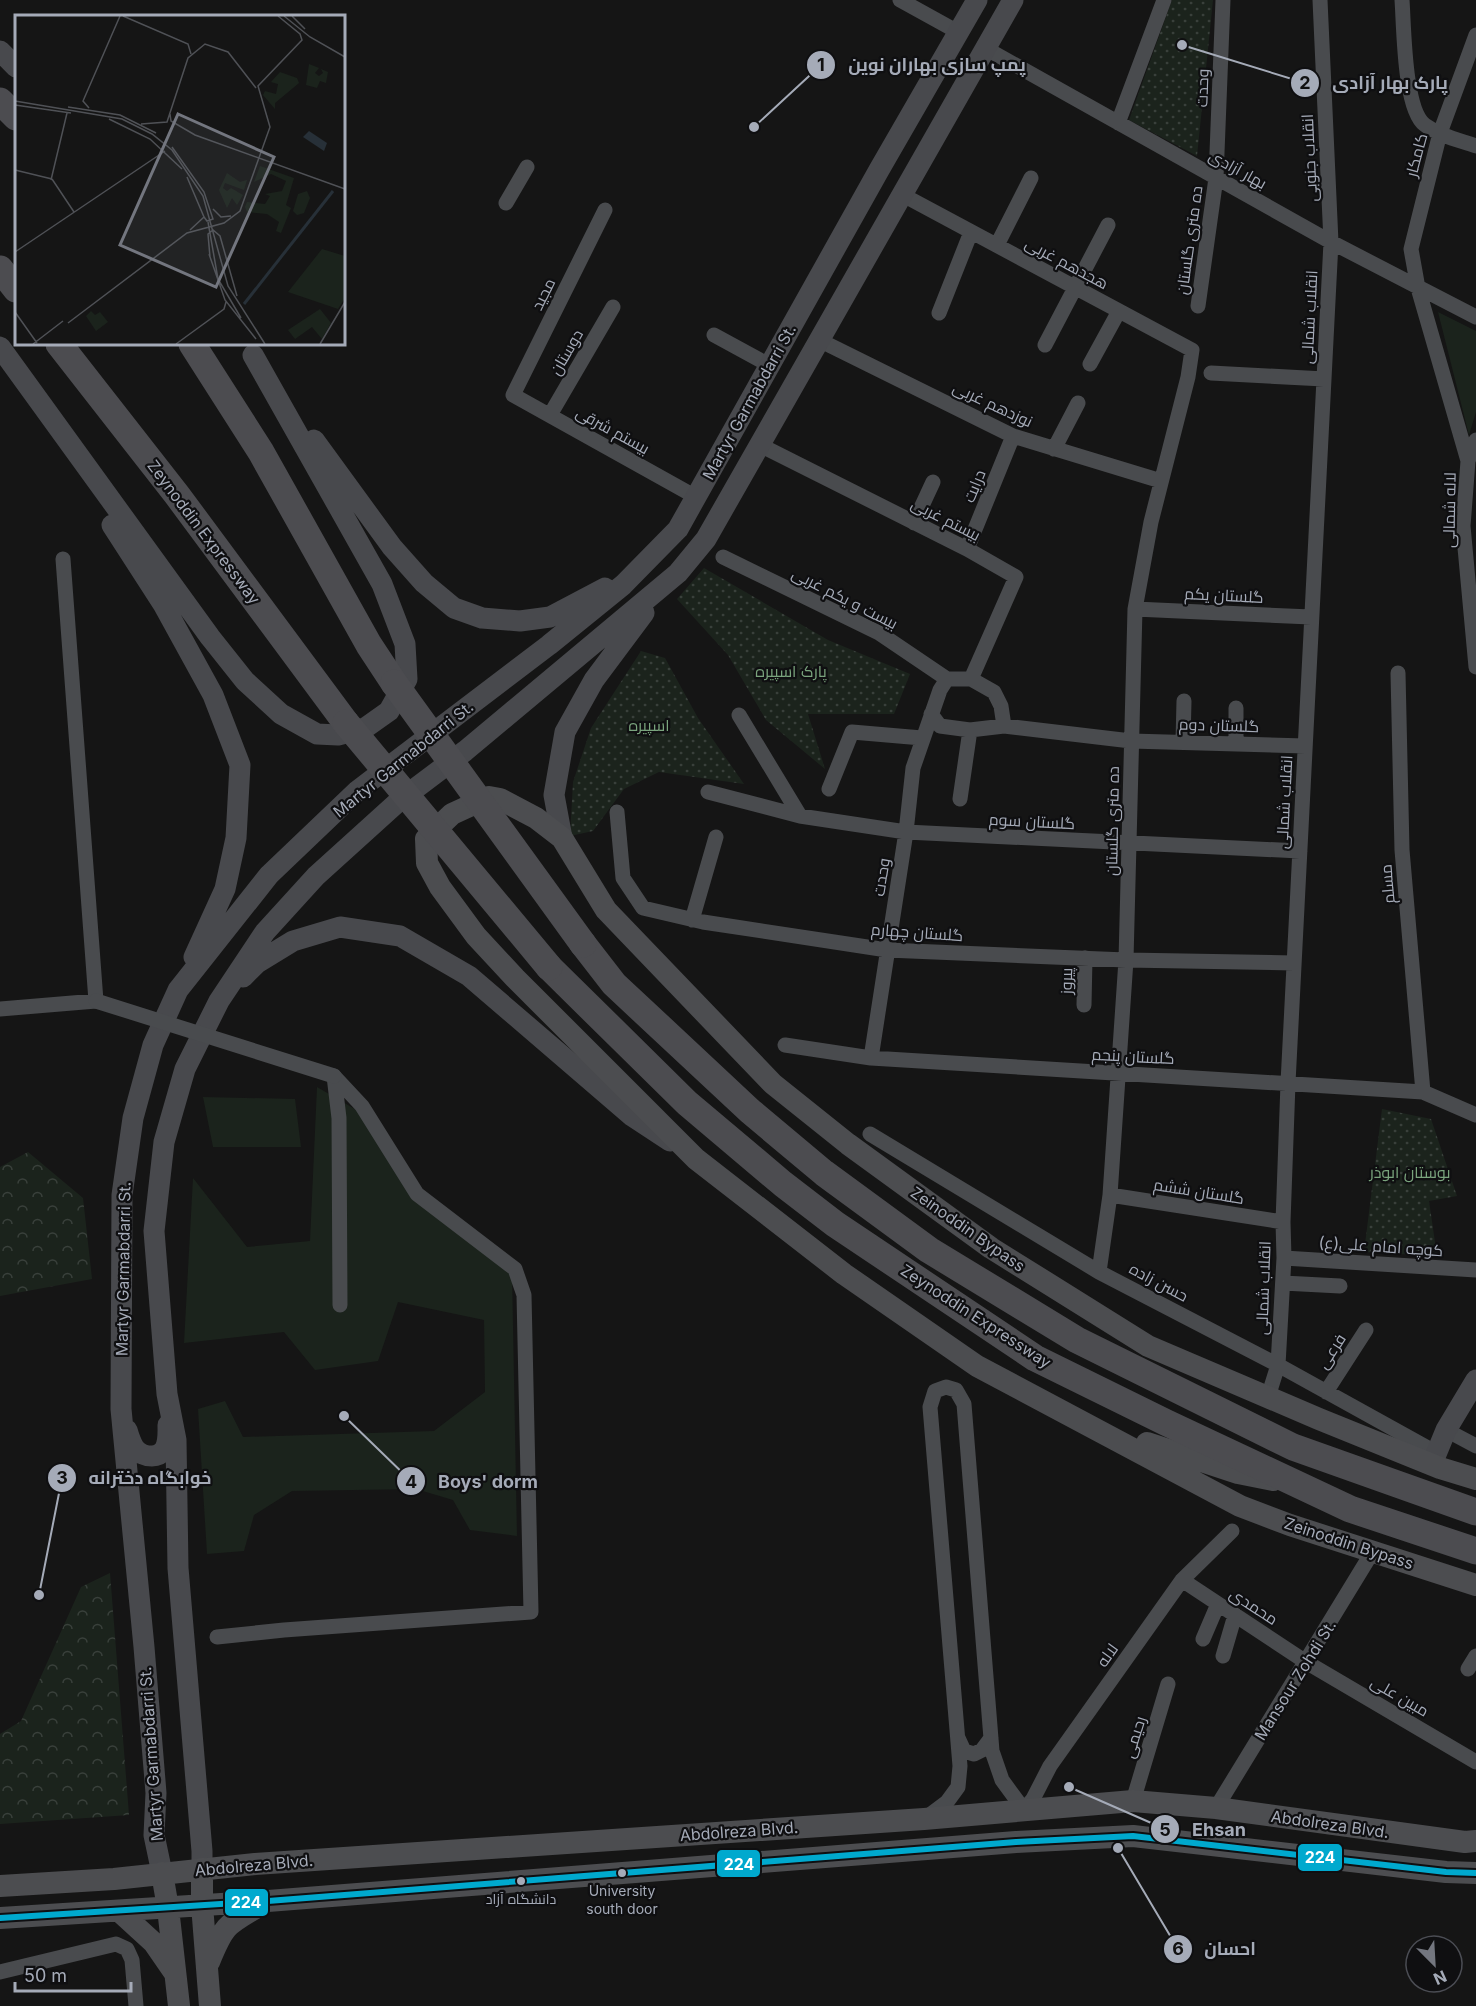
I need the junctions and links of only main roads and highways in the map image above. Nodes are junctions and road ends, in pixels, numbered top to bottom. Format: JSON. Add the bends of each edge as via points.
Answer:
{"nodes":[{"id":1,"x":977,"y":0,"type":"edge"},
{"id":2,"x":1013,"y":0,"type":"edge"},
{"id":3,"x":958,"y":32,"type":"junction"},
{"id":4,"x":985,"y":48,"type":"junction"},
{"id":5,"x":0,"y":51,"type":"edge"},
{"id":6,"x":15,"y":66,"type":"edge"},
{"id":7,"x":0,"y":101,"type":"edge"},
{"id":8,"x":15,"y":116,"type":"edge"},
{"id":9,"x":0,"y":269,"type":"edge"},
{"id":10,"x":15,"y":288,"type":"edge"},
{"id":11,"x":60,"y":345,"type":"edge"},
{"id":12,"x":193,"y":345,"type":"edge"},
{"id":13,"x":0,"y":347,"type":"edge"},
{"id":14,"x":248,"y":349,"type":"edge"},
{"id":15,"x":30,"y":389,"type":"junction"},
{"id":16,"x":678,"y":529,"type":"junction"},
{"id":17,"x":666,"y":583,"type":"junction"},
{"id":18,"x":562,"y":838,"type":"junction"},
{"id":19,"x":178,"y":990,"type":"junction"},
{"id":20,"x":219,"y":1001,"type":"junction"},
{"id":21,"x":696,"y":1159,"type":"junction"},
{"id":22,"x":1476,"y":1380,"type":"edge"},
{"id":23,"x":167,"y":1394,"type":"junction"},
{"id":24,"x":1040,"y":1399,"type":"junction"},
{"id":25,"x":121,"y":1409,"type":"junction"},
{"id":26,"x":1434,"y":1458,"type":"junction"},
{"id":27,"x":1476,"y":1479,"type":"edge"},
{"id":28,"x":1302,"y":1487,"type":"junction"},
{"id":29,"x":1476,"y":1512,"type":"edge"},
{"id":30,"x":1476,"y":1551,"type":"edge"},
{"id":31,"x":1476,"y":1585,"type":"edge"},
{"id":32,"x":1453,"y":1840,"type":"junction"},
{"id":33,"x":1476,"y":1841,"type":"edge"},
{"id":34,"x":202,"y":1869,"type":"junction"},
{"id":35,"x":1446,"y":1872,"type":"junction"},
{"id":36,"x":1476,"y":1873,"type":"edge"},
{"id":37,"x":162,"y":1874,"type":"junction"},
{"id":38,"x":0,"y":1886,"type":"edge"},
{"id":39,"x":268,"y":1900,"type":"junction"},
{"id":40,"x":202,"y":1905,"type":"junction"},
{"id":41,"x":168,"y":1908,"type":"junction"},
{"id":42,"x":119,"y":1911,"type":"junction"},
{"id":43,"x":0,"y":1918,"type":"edge"},
{"id":44,"x":206,"y":1969,"type":"junction"},
{"id":45,"x":176,"y":1976,"type":"junction"},
{"id":46,"x":178,"y":2006,"type":"edge"},
{"id":47,"x":210,"y":2006,"type":"edge"}],
"edges":[{"from":1,"to":3,"type":"main road","name":"Martyr Garmabdarri St."},
{"from":2,"to":4,"type":"main road","name":"Martyr Garmabdarri St."},
{"from":3,"to":4,"type":"main road"},
{"from":3,"to":16,"type":"main road","name":"Martyr Garmabdarri St."},
{"from":4,"to":17,"type":"main road","name":"Martyr Garmabdarri St.","via":[[706,539]]},
{"from":5,"to":6,"type":"main road"},
{"from":7,"to":8,"type":"highway"},
{"from":9,"to":10,"type":"highway"},
{"from":11,"to":28,"type":"highway","name":"Zeynoddin Expressway","bridge":true,"via":[[346,723],[549,967],[687,1103],[835,1224],[1035,1358]]},
{"from":12,"to":29,"type":"highway","name":"Zeynoddin Expressway","bridge":true,"via":[[261,452],[369,645],[583,944],[614,984],[750,1111],[824,1173],[929,1250],[1077,1340],[1293,1447]]},
{"from":13,"to":15,"type":"main road"},
{"from":14,"to":15,"type":"main road","via":[[382,584],[405,644],[407,679],[388,711],[365,728],[338,735],[317,734],[281,714],[245,681]]},
{"from":14,"to":16,"type":"main road","via":[[392,547],[424,583],[454,608],[482,618],[520,621],[549,617],[609,586]]},
{"from":15,"to":19,"type":"main road","via":[[163,604],[213,695],[240,765],[236,838],[225,889]]},
{"from":16,"to":19,"type":"main road","name":"Martyr Garmabdarri St.","via":[[623,585],[357,791],[269,874]]},
{"from":17,"to":18,"type":"main road","via":[[594,680],[565,732],[554,795]]},
{"from":17,"to":20,"type":"main road","name":"Martyr Garmabdarri St.","via":[[465,751],[400,800],[316,876],[265,932]]},
{"from":18,"to":21,"type":"main road","name":"Zeinoddin Bypass","via":[[536,818],[489,797],[452,814],[426,839],[427,863],[476,936]]},
{"from":18,"to":26,"type":"main road","name":"Zeinoddin Bypass","via":[[606,910],[773,1084],[848,1144],[992,1248],[1148,1346],[1268,1397]]},
{"from":19,"to":25,"type":"main road","name":"Martyr Garmabdarri St.","via":[[153,1045],[133,1118],[122,1195]]},
{"from":20,"to":21,"type":"main road","via":[[257,963],[293,941],[340,927],[400,936],[469,976],[632,1116]]},
{"from":20,"to":23,"type":"main road","name":"Martyr Garmabdarri St.","via":[[185,1069],[164,1142],[154,1231]]},
{"from":21,"to":24,"type":"main road","name":"Zeinoddin Bypass","via":[[844,1274],[977,1366]]},
{"from":22,"to":26,"type":"main road"},
{"from":23,"to":25,"type":"main road","via":[[168,1439],[157,1456],[137,1452]]},
{"from":23,"to":34,"type":"main road","name":"Martyr Garmabdarri St.","via":[[176,1440],[178,1568]]},
{"from":24,"to":28,"type":"main road","via":[[1166,1451]]},
{"from":24,"to":31,"type":"main road","name":"Zeinoddin Bypass","via":[[1240,1506]]},
{"from":25,"to":37,"type":"main road","name":"Martyr Garmabdarri St.","via":[[156,1793],[154,1835]]},
{"from":26,"to":27,"type":"main road","name":"Zeinoddin Bypass"},
{"from":28,"to":30,"type":"highway","name":"Zeynoddin Expressway","via":[[1350,1509]]},
{"from":32,"to":33,"type":"main road","name":"Abdolreza Blvd."},
{"from":32,"to":34,"type":"main road","name":"Abdolreza Blvd.","via":[[1216,1808],[1133,1801]]},
{"from":32,"to":35,"type":"main road","via":[[1459,1856]]},
{"from":34,"to":37,"type":"main road","name":"Abdolreza Blvd."},
{"from":34,"to":40,"type":"main road"},
{"from":35,"to":36,"type":"main road","name":"Abdolreza Blvd."},
{"from":35,"to":39,"type":"main road","name":"Abdolreza Blvd.","via":[[1133,1836]]},
{"from":37,"to":38,"type":"main road","name":"Abdolreza Blvd."},
{"from":37,"to":41,"type":"main road"},
{"from":39,"to":40,"type":"main road","name":"Abdolreza Blvd."},
{"from":39,"to":44,"type":"main road","via":[[232,1920],[219,1936]]},
{"from":40,"to":41,"type":"main road","name":"Abdolreza Blvd."},
{"from":40,"to":44,"type":"main road"},
{"from":41,"to":42,"type":"main road","name":"Abdolreza Blvd."},
{"from":41,"to":45,"type":"main road"},
{"from":42,"to":43,"type":"main road","name":"Abdolreza Blvd."},
{"from":42,"to":45,"type":"main road","via":[[154,1943]]},
{"from":44,"to":47,"type":"main road"},
{"from":45,"to":46,"type":"main road"}]}
